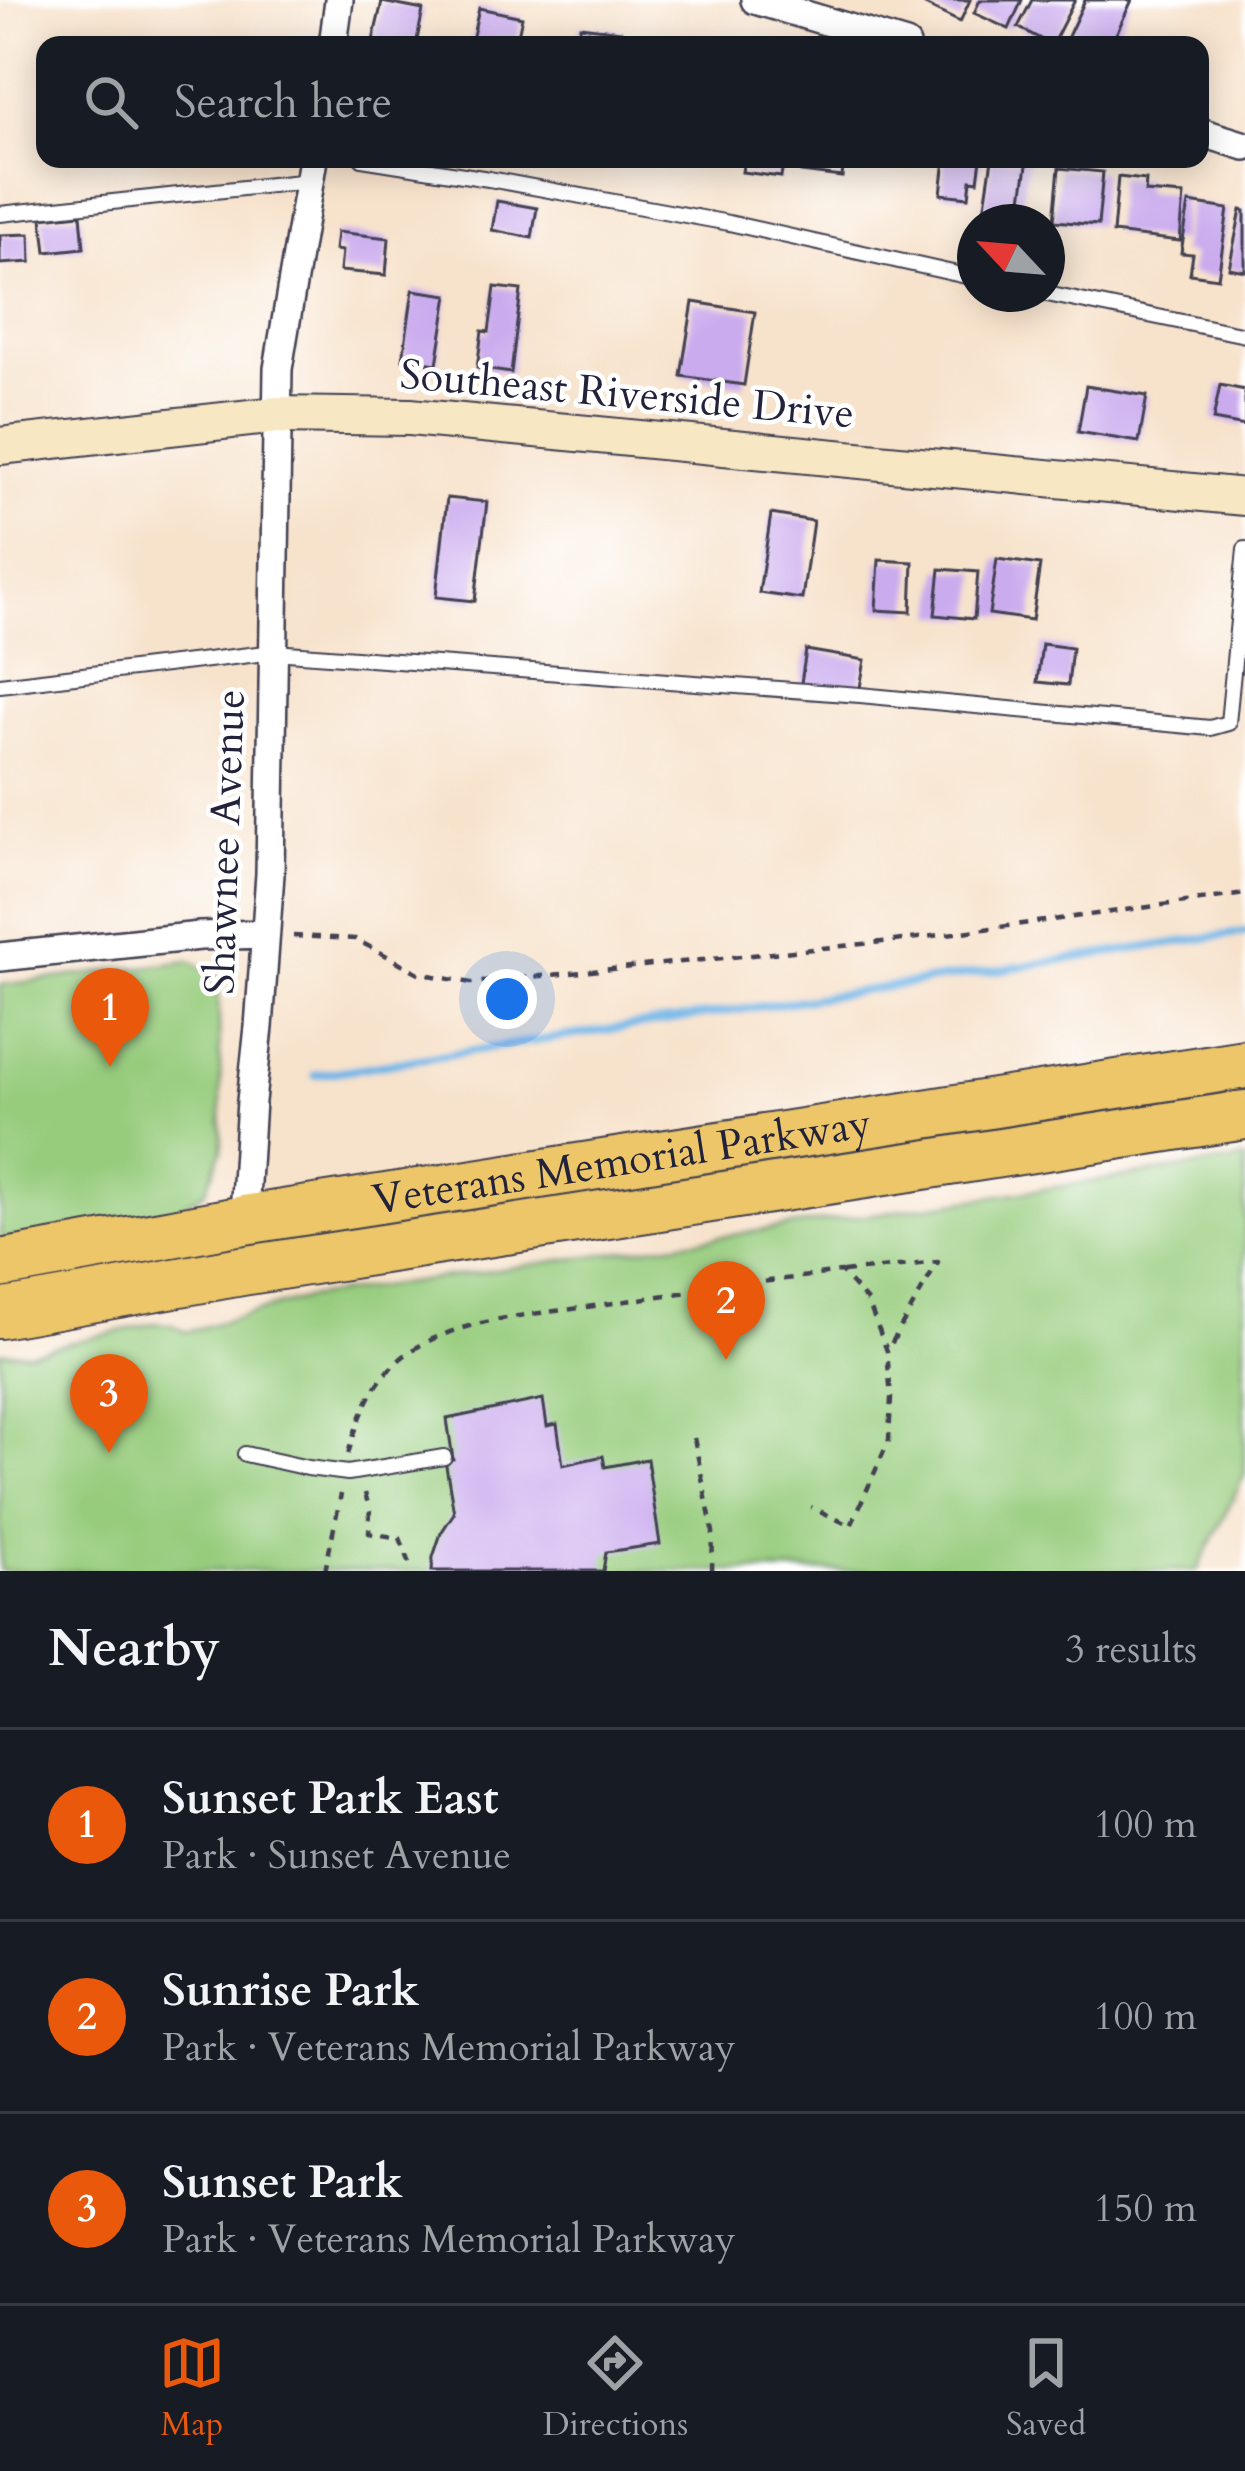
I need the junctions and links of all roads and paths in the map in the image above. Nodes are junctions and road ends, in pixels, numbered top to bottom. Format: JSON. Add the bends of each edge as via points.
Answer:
{"nodes":[{"id":1,"x":339,"y":0,"type":"edge"},
{"id":2,"x":757,"y":0,"type":"edge"},
{"id":3,"x":333,"y":36,"type":"edge"},
{"id":4,"x":876,"y":36,"type":"edge"},
{"id":5,"x":1209,"y":135,"type":"edge"},
{"id":6,"x":1245,"y":146,"type":"edge"},
{"id":7,"x":419,"y":168,"type":"edge"},
{"id":8,"x":311,"y":170,"type":"edge"},
{"id":9,"x":0,"y":214,"type":"edge"},
{"id":10,"x":957,"y":274,"type":"edge"},
{"id":11,"x":1065,"y":298,"type":"edge"},
{"id":12,"x":1245,"y":335,"type":"edge"},
{"id":13,"x":277,"y":415,"type":"junction"},
{"id":14,"x":0,"y":446,"type":"edge"},
{"id":15,"x":1245,"y":497,"type":"edge"},
{"id":16,"x":1245,"y":549,"type":"edge"},
{"id":17,"x":274,"y":652,"type":"junction"},
{"id":18,"x":0,"y":685,"type":"edge"},
{"id":19,"x":1245,"y":895,"type":"edge"},
{"id":20,"x":264,"y":934,"type":"junction"},
{"id":21,"x":0,"y":957,"type":"edge"},
{"id":22,"x":1245,"y":1064,"type":"edge"},
{"id":23,"x":1245,"y":1115,"type":"edge"},
{"id":24,"x":244,"y":1220,"type":"junction"},
{"id":25,"x":0,"y":1264,"type":"edge"},
{"id":26,"x":242,"y":1271,"type":"junction"},
{"id":27,"x":842,"y":1273,"type":"junction"},
{"id":28,"x":0,"y":1314,"type":"edge"},
{"id":29,"x":887,"y":1351,"type":"junction"},
{"id":30,"x":694,"y":1438,"type":"dead end"},
{"id":31,"x":245,"y":1454,"type":"dead end"},
{"id":32,"x":347,"y":1456,"type":"dead end"},
{"id":33,"x":444,"y":1457,"type":"dead end"},
{"id":34,"x":355,"y":1472,"type":"junction"},
{"id":35,"x":342,"y":1488,"type":"dead end"},
{"id":36,"x":811,"y":1507,"type":"dead end"},
{"id":37,"x":325,"y":1571,"type":"edge"},
{"id":38,"x":413,"y":1571,"type":"edge"},
{"id":39,"x":712,"y":1571,"type":"edge"}],
"edges":[{"from":1,"to":3,"type":"street"},
{"from":2,"to":4,"type":"street"},
{"from":5,"to":6,"type":"street"},
{"from":7,"to":10,"type":"lane"},
{"from":8,"to":9,"type":"lane"},
{"from":8,"to":13,"type":"street","name":"Shawnee Avenue"},
{"from":11,"to":12,"type":"lane"},
{"from":13,"to":14,"type":"street","name":"Southeast Riverside Drive"},
{"from":13,"to":15,"type":"street","name":"Southeast Riverside Drive","via":[[410,417]]},
{"from":13,"to":17,"type":"street","name":"Shawnee Avenue"},
{"from":16,"to":17,"type":"lane","via":[[1228,723],[1210,728]]},
{"from":17,"to":18,"type":"lane"},
{"from":17,"to":20,"type":"street","name":"Shawnee Avenue"},
{"from":19,"to":20,"type":"path","via":[[903,940],[471,983],[419,973],[356,939]]},
{"from":20,"to":21,"type":"street"},
{"from":20,"to":24,"type":"street","name":"Shawnee Avenue"},
{"from":22,"to":24,"type":"highway","name":"Veterans Memorial Parkway"},
{"from":23,"to":26,"type":"highway","name":"Veterans Memorial Parkway"},
{"from":24,"to":25,"type":"highway","name":"Veterans Memorial Parkway"},
{"from":24,"to":26,"type":"street","name":"Shawnee Avenue"},
{"from":26,"to":28,"type":"highway","name":"Veterans Memorial Parkway"},
{"from":27,"to":29,"type":"path","via":[[868,1302]]},
{"from":27,"to":29,"type":"path","via":[[938,1262]]},
{"from":27,"to":32,"type":"path","via":[[484,1322],[431,1341],[406,1354],[369,1396]]},
{"from":29,"to":36,"type":"path","via":[[890,1440],[851,1526]]},
{"from":30,"to":39,"type":"path","via":[[713,1532]]},
{"from":31,"to":34,"type":"lane"},
{"from":33,"to":34,"type":"lane"},
{"from":34,"to":38,"type":"path","via":[[369,1533],[400,1538]]},
{"from":35,"to":37,"type":"path"}]}
